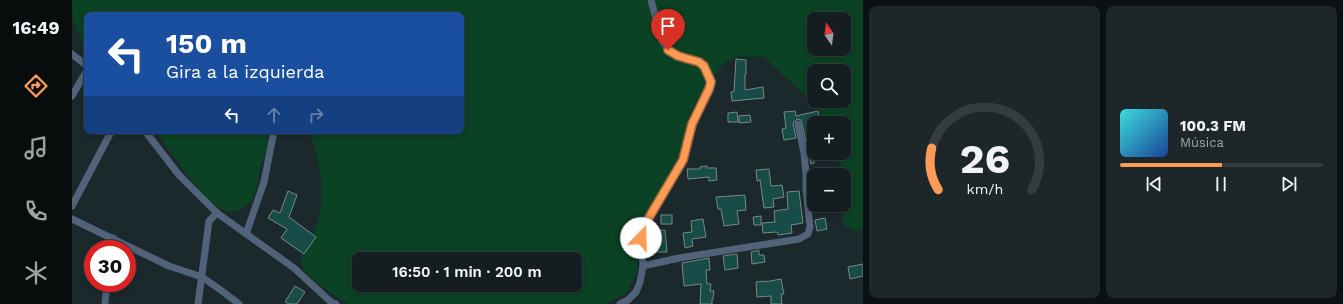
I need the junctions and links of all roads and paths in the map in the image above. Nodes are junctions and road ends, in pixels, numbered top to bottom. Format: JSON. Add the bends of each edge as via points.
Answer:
{"nodes":[{"id":1,"x":651,"y":0,"type":"edge"},
{"id":2,"x":72,"y":54,"type":"edge"},
{"id":3,"x":84,"y":64,"type":"edge"},
{"id":4,"x":84,"y":75,"type":"edge"},
{"id":5,"x":72,"y":96,"type":"edge"},
{"id":6,"x":798,"y":124,"type":"dead end"},
{"id":7,"x":110,"y":134,"type":"edge"},
{"id":8,"x":147,"y":134,"type":"edge"},
{"id":9,"x":273,"y":134,"type":"edge"},
{"id":10,"x":72,"y":206,"type":"edge"},
{"id":11,"x":217,"y":213,"type":"junction"},
{"id":12,"x":72,"y":218,"type":"edge"},
{"id":13,"x":246,"y":234,"type":"junction"},
{"id":14,"x":113,"y":238,"type":"joint"},
{"id":15,"x":644,"y":266,"type":"junction"},
{"id":16,"x":202,"y":277,"type":"junction"},
{"id":17,"x":106,"y":292,"type":"edge"},
{"id":18,"x":105,"y":302,"type":"dead end"},
{"id":19,"x":198,"y":304,"type":"edge"},
{"id":20,"x":239,"y":304,"type":"edge"},
{"id":21,"x":336,"y":304,"type":"edge"},
{"id":22,"x":620,"y":304,"type":"edge"}],
"edges":[{"from":1,"to":15,"type":"street","via":[[662,41],[668,50],[699,62],[704,66],[711,82],[692,124],[683,160],[644,226],[641,238]]},
{"from":2,"to":3,"type":"street"},
{"from":4,"to":5,"type":"street"},
{"from":6,"to":15,"type":"street","via":[[806,174],[810,227],[808,234],[799,239]]},
{"from":7,"to":10,"type":"street"},
{"from":8,"to":11,"type":"street","via":[[179,175]]},
{"from":9,"to":13,"type":"street","via":[[264,182]]},
{"from":11,"to":13,"type":"street"},
{"from":11,"to":16,"type":"street","via":[[209,220]]},
{"from":12,"to":14,"type":"street"},
{"from":13,"to":21,"type":"street","via":[[294,268]]},
{"from":14,"to":16,"type":"street","via":[[169,266]]},
{"from":15,"to":22,"type":"street","via":[[636,292]]},
{"from":16,"to":19,"type":"street"},
{"from":16,"to":20,"type":"street"},
{"from":17,"to":18,"type":"street"}]}
